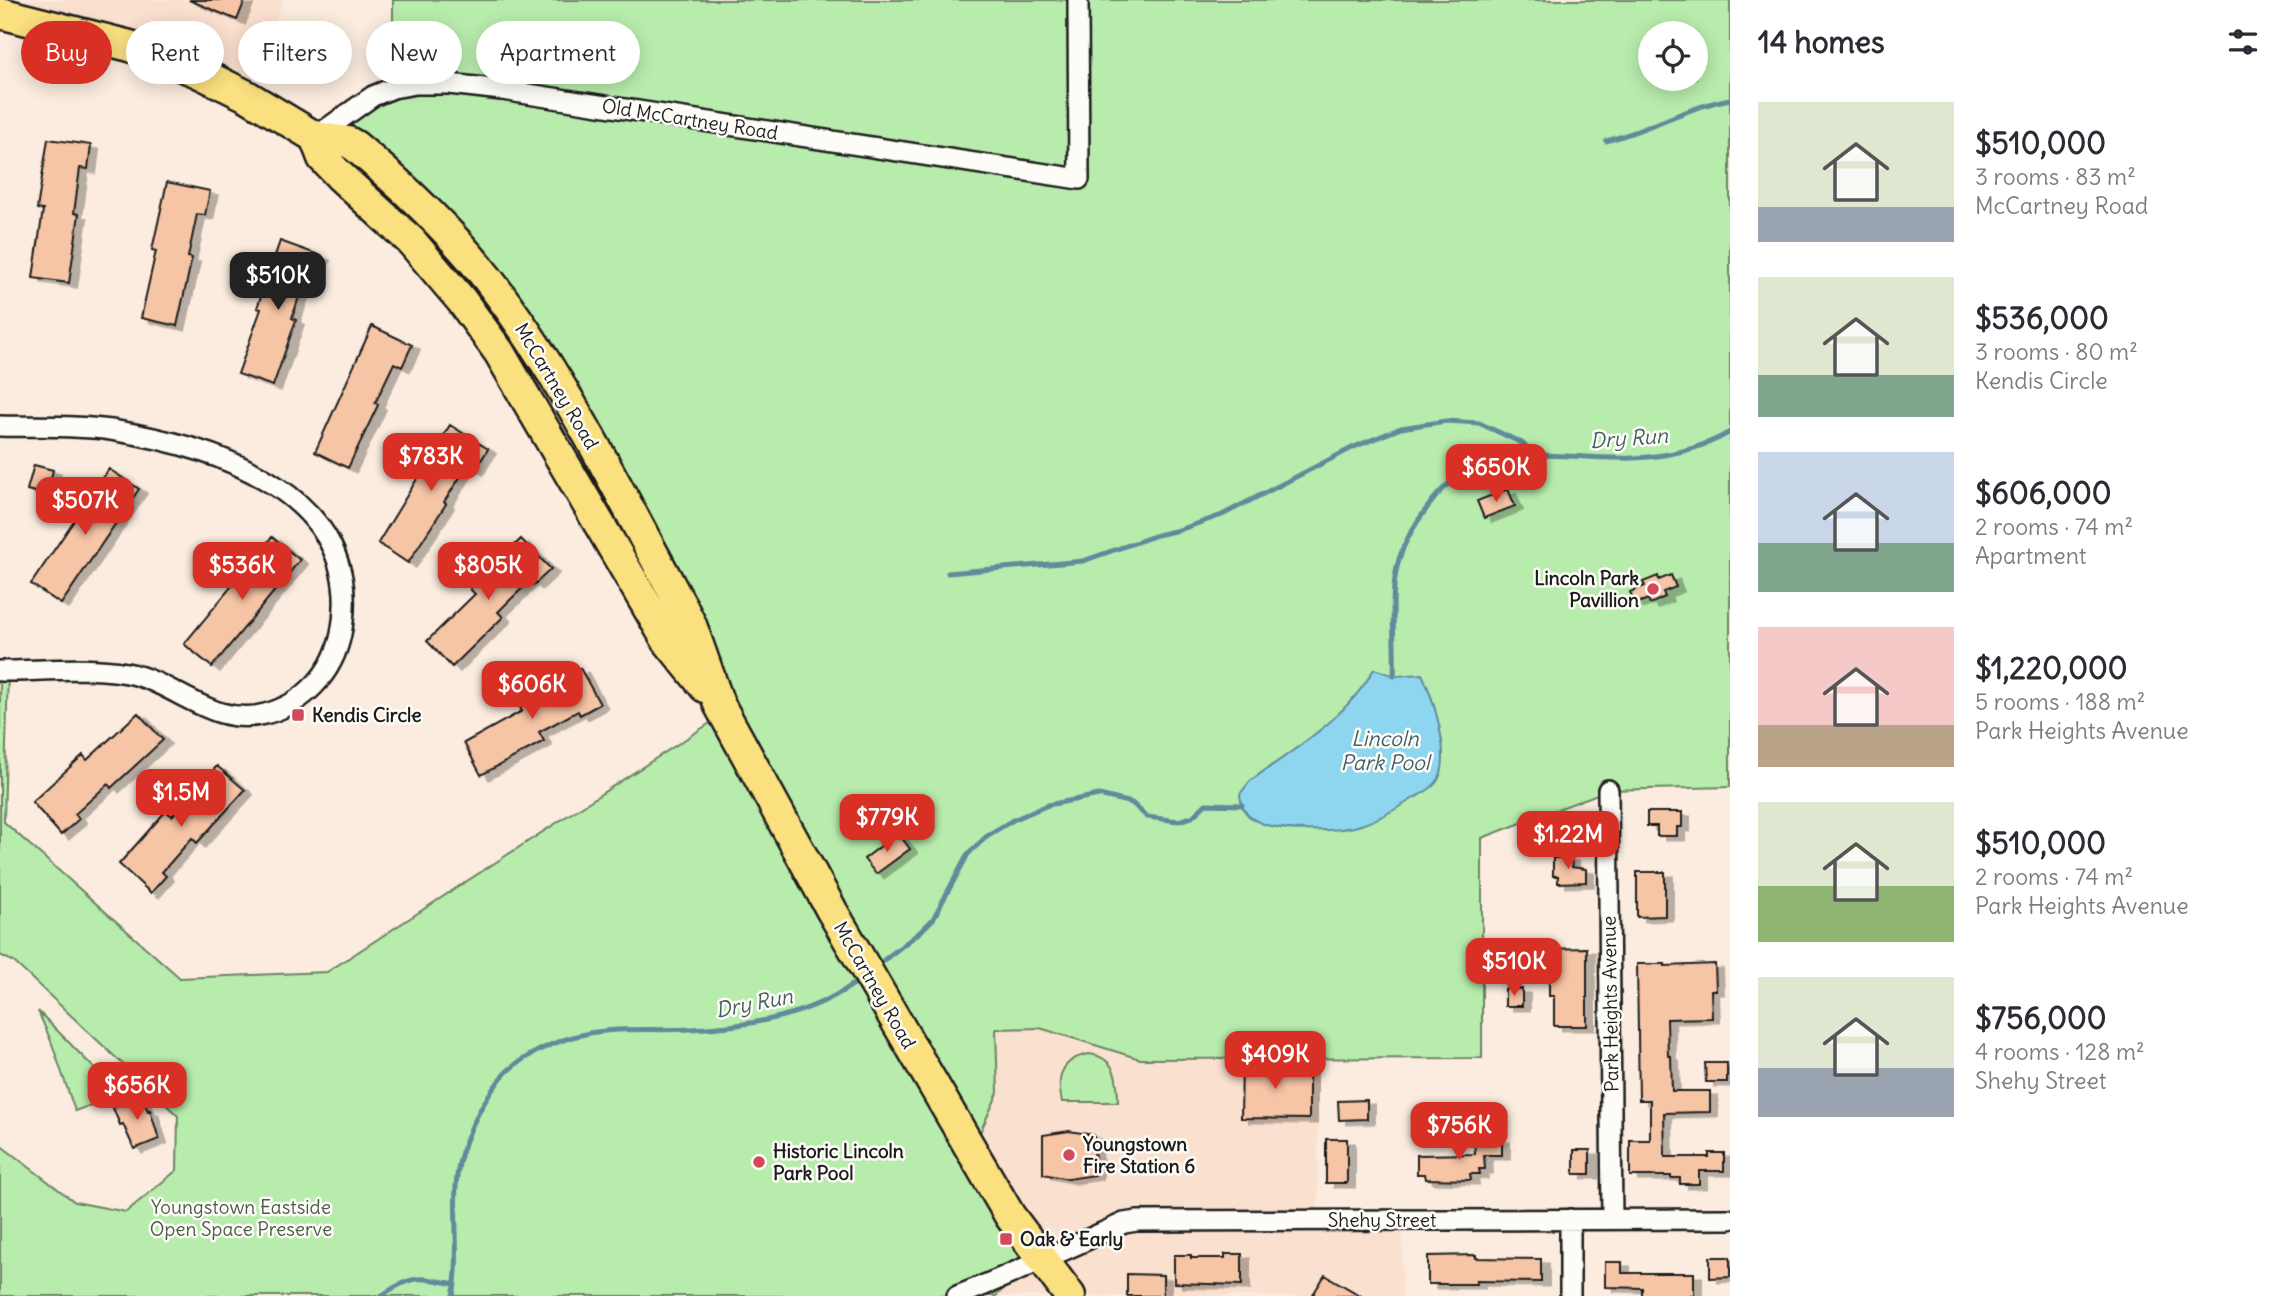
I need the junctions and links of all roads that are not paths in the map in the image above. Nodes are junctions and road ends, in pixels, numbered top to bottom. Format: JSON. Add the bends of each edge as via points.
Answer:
{"nodes":[{"id":1,"x":1078,"y":0,"type":"edge"},
{"id":2,"x":0,"y":13,"type":"edge"},
{"id":3,"x":315,"y":137,"type":"junction"},
{"id":4,"x":0,"y":426,"type":"edge"},
{"id":5,"x":0,"y":671,"type":"edge"},
{"id":6,"x":1608,"y":790,"type":"dead end"},
{"id":7,"x":1570,"y":1219,"type":"junction"},
{"id":8,"x":1612,"y":1219,"type":"junction"},
{"id":9,"x":1730,"y":1219,"type":"edge"},
{"id":10,"x":1032,"y":1265,"type":"junction"},
{"id":11,"x":957,"y":1296,"type":"edge"},
{"id":12,"x":996,"y":1296,"type":"edge"},
{"id":13,"x":1070,"y":1296,"type":"edge"},
{"id":14,"x":1570,"y":1296,"type":"edge"}],
"edges":[{"from":1,"to":3,"type":"street","name":"Old McCartney Road","via":[[1079,179],[449,84],[384,90]]},
{"from":2,"to":3,"type":"highway","via":[[130,46],[198,72]]},
{"from":3,"to":10,"type":"highway","name":"McCartney Road","via":[[323,158],[411,241],[499,352],[667,640],[723,711],[832,911],[1010,1216]]},
{"from":4,"to":5,"type":"street","via":[[79,427],[160,440],[230,463],[275,484],[303,506],[324,531],[342,573],[345,598],[339,642],[318,683],[289,705],[264,715],[222,714],[156,681],[123,673]]},
{"from":6,"to":8,"type":"street","name":"Park Heights Avenue"},
{"from":7,"to":8,"type":"street","name":"Shehy Street"},
{"from":7,"to":10,"type":"street","name":"Shehy Street","via":[[1137,1221]]},
{"from":7,"to":14,"type":"street"},
{"from":8,"to":9,"type":"street","name":"Shehy Street"},
{"from":10,"to":11,"type":"street","name":"Shehy Street"},
{"from":10,"to":12,"type":"street"},
{"from":10,"to":13,"type":"highway","name":"McCartney Road"}]}
